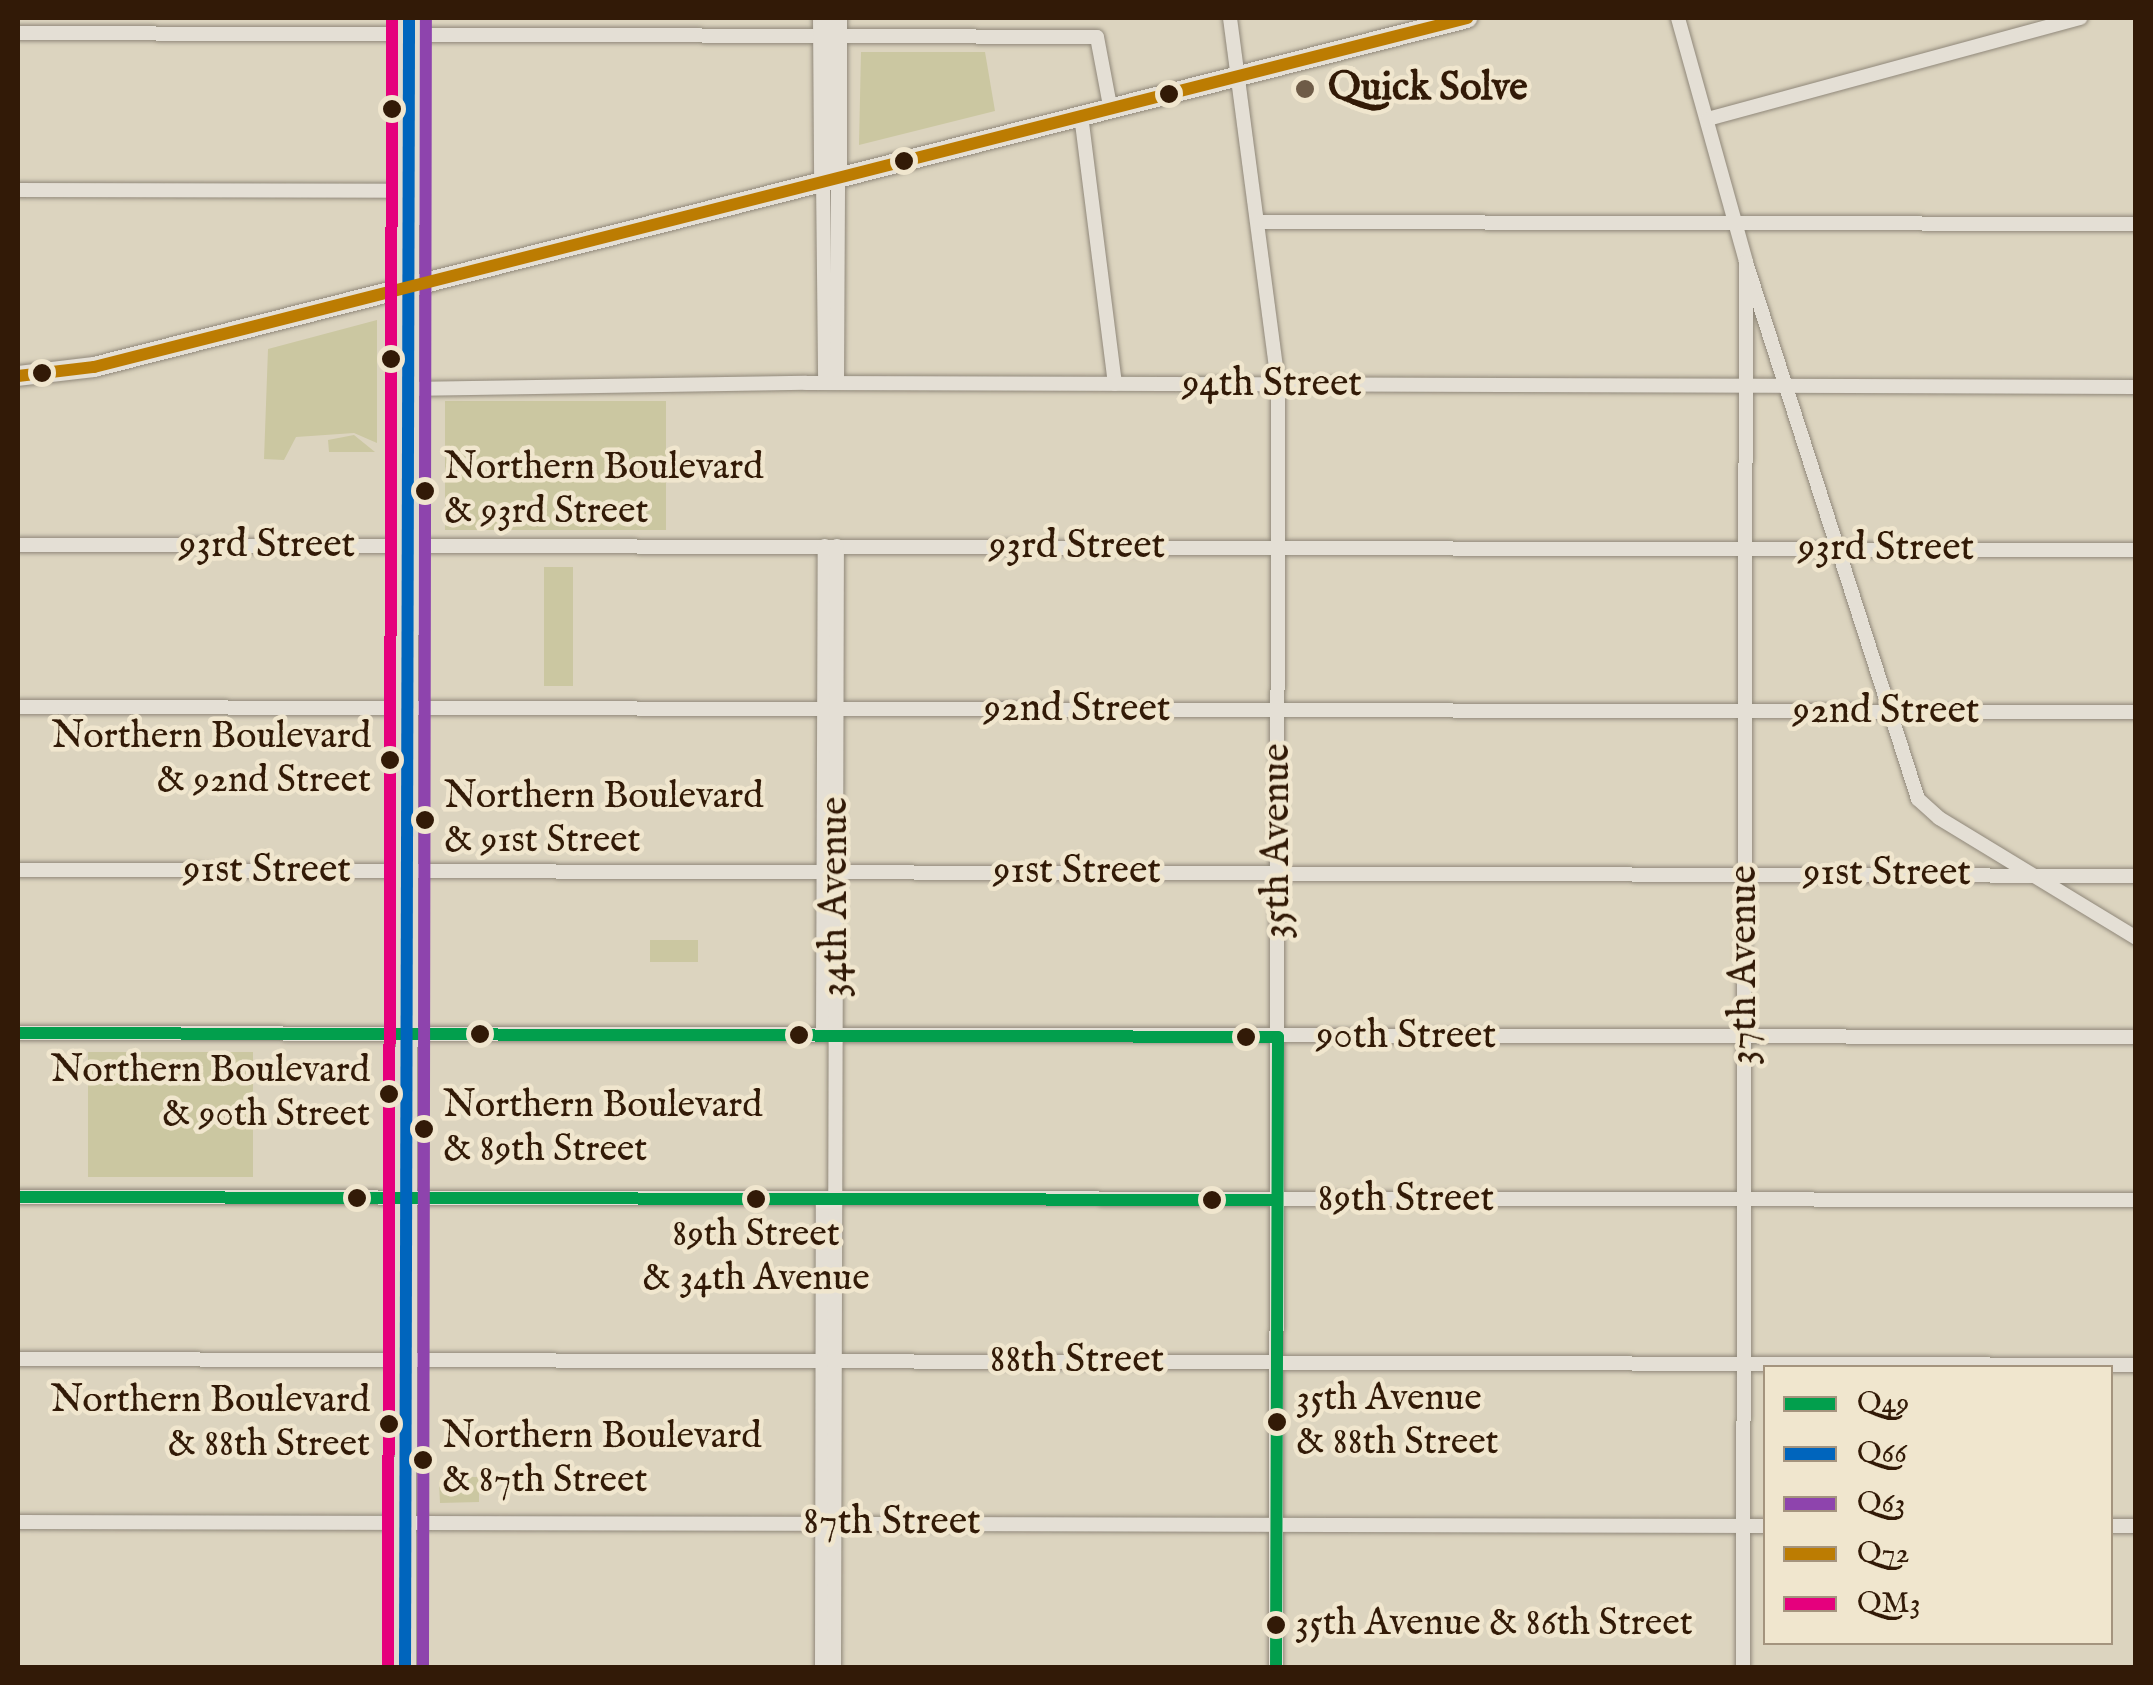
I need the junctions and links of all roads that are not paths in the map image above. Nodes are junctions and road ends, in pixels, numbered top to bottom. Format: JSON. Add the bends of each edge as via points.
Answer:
{"nodes":[{"id":1,"x":1230,"y":18,"type":"edge"},
{"id":2,"x":1468,"y":18,"type":"edge"},
{"id":3,"x":1678,"y":18,"type":"edge"},
{"id":4,"x":2081,"y":18,"type":"edge"},
{"id":5,"x":409,"y":26,"type":"edge"},
{"id":6,"x":830,"y":26,"type":"edge"},
{"id":7,"x":18,"y":33,"type":"edge"},
{"id":8,"x":1238,"y":75,"type":"junction"},
{"id":9,"x":1110,"y":106,"type":"junction"},
{"id":10,"x":1080,"y":114,"type":"junction"},
{"id":11,"x":1708,"y":119,"type":"junction"},
{"id":12,"x":830,"y":176,"type":"junction"},
{"id":13,"x":18,"y":190,"type":"edge"},
{"id":14,"x":408,"y":190,"type":"junction"},
{"id":15,"x":1260,"y":222,"type":"junction"},
{"id":16,"x":1736,"y":222,"type":"junction"},
{"id":17,"x":2136,"y":224,"type":"edge"},
{"id":18,"x":1746,"y":262,"type":"junction"},
{"id":19,"x":408,"y":284,"type":"junction"},
{"id":20,"x":18,"y":376,"type":"edge"},
{"id":21,"x":831,"y":383,"type":"junction"},
{"id":22,"x":1115,"y":384,"type":"junction"},
{"id":23,"x":1278,"y":385,"type":"junction"},
{"id":24,"x":1787,"y":387,"type":"junction"},
{"id":25,"x":2136,"y":387,"type":"edge"},
{"id":26,"x":408,"y":388,"type":"junction"},
{"id":27,"x":1746,"y":388,"type":"junction"},
{"id":28,"x":18,"y":545,"type":"edge"},
{"id":29,"x":408,"y":546,"type":"junction"},
{"id":30,"x":831,"y":546,"type":"junction"},
{"id":31,"x":1279,"y":548,"type":"junction"},
{"id":32,"x":1746,"y":549,"type":"junction"},
{"id":33,"x":1840,"y":549,"type":"junction"},
{"id":34,"x":2136,"y":550,"type":"edge"},
{"id":35,"x":18,"y":707,"type":"edge"},
{"id":36,"x":407,"y":708,"type":"junction"},
{"id":37,"x":830,"y":709,"type":"junction"},
{"id":38,"x":1278,"y":711,"type":"junction"},
{"id":39,"x":1746,"y":712,"type":"junction"},
{"id":40,"x":1891,"y":712,"type":"junction"},
{"id":41,"x":2136,"y":712,"type":"edge"},
{"id":42,"x":18,"y":870,"type":"edge"},
{"id":43,"x":407,"y":872,"type":"junction"},
{"id":44,"x":830,"y":872,"type":"junction"},
{"id":45,"x":1278,"y":872,"type":"junction"},
{"id":46,"x":1745,"y":873,"type":"junction"},
{"id":47,"x":2028,"y":874,"type":"junction"},
{"id":48,"x":2136,"y":876,"type":"edge"},
{"id":49,"x":2136,"y":938,"type":"edge"},
{"id":50,"x":18,"y":1033,"type":"edge"},
{"id":51,"x":406,"y":1034,"type":"junction"},
{"id":52,"x":829,"y":1035,"type":"junction"},
{"id":53,"x":1278,"y":1037,"type":"junction"},
{"id":54,"x":2136,"y":1037,"type":"edge"},
{"id":55,"x":1745,"y":1038,"type":"junction"},
{"id":56,"x":18,"y":1197,"type":"edge"},
{"id":57,"x":406,"y":1198,"type":"junction"},
{"id":58,"x":829,"y":1198,"type":"junction"},
{"id":59,"x":1277,"y":1200,"type":"junction"},
{"id":60,"x":1744,"y":1200,"type":"junction"},
{"id":61,"x":2136,"y":1200,"type":"edge"},
{"id":62,"x":18,"y":1359,"type":"edge"},
{"id":63,"x":406,"y":1360,"type":"junction"},
{"id":64,"x":828,"y":1360,"type":"junction"},
{"id":65,"x":1277,"y":1362,"type":"junction"},
{"id":66,"x":1744,"y":1363,"type":"junction"},
{"id":67,"x":2005,"y":1365,"type":"edge"},
{"id":68,"x":18,"y":1522,"type":"edge"},
{"id":69,"x":405,"y":1522,"type":"junction"},
{"id":70,"x":829,"y":1522,"type":"junction"},
{"id":71,"x":1274,"y":1524,"type":"junction"},
{"id":72,"x":1744,"y":1525,"type":"junction"},
{"id":73,"x":1763,"y":1526,"type":"edge"},
{"id":74,"x":405,"y":1668,"type":"edge"},
{"id":75,"x":822,"y":1668,"type":"edge"},
{"id":76,"x":834,"y":1668,"type":"edge"},
{"id":77,"x":1276,"y":1668,"type":"edge"},
{"id":78,"x":1744,"y":1668,"type":"edge"}],
"edges":[{"from":1,"to":8,"type":"street","name":"35th Avenue"},
{"from":2,"to":8,"type":"main road"},
{"from":3,"to":11,"type":"street"},
{"from":4,"to":11,"type":"street"},
{"from":5,"to":6,"type":"street"},
{"from":5,"to":7,"type":"street"},
{"from":5,"to":14,"type":"main road"},
{"from":6,"to":9,"type":"street","via":[[1097,37]]},
{"from":6,"to":12,"type":"street"},
{"from":8,"to":9,"type":"main road"},
{"from":8,"to":15,"type":"street","name":"35th Avenue"},
{"from":9,"to":10,"type":"main road"},
{"from":10,"to":12,"type":"main road"},
{"from":10,"to":22,"type":"street"},
{"from":11,"to":16,"type":"street"},
{"from":12,"to":19,"type":"main road"},
{"from":12,"to":21,"type":"street"},
{"from":13,"to":14,"type":"street"},
{"from":14,"to":19,"type":"main road"},
{"from":15,"to":16,"type":"street"},
{"from":15,"to":23,"type":"street","name":"35th Avenue"},
{"from":16,"to":17,"type":"street"},
{"from":16,"to":18,"type":"street"},
{"from":18,"to":24,"type":"street"},
{"from":18,"to":27,"type":"street","name":"37th Avenue"},
{"from":19,"to":20,"type":"main road","via":[[56,376]]},
{"from":19,"to":26,"type":"main road"},
{"from":21,"to":22,"type":"street","name":"94th Street"},
{"from":21,"to":26,"type":"street","name":"94th Street"},
{"from":22,"to":23,"type":"street","name":"94th Street"},
{"from":23,"to":27,"type":"street","name":"94th Street"},
{"from":23,"to":31,"type":"street","name":"35th Avenue"},
{"from":24,"to":25,"type":"street","name":"94th Street"},
{"from":24,"to":27,"type":"street","name":"94th Street"},
{"from":24,"to":33,"type":"street"},
{"from":26,"to":29,"type":"main road"},
{"from":27,"to":32,"type":"street","name":"37th Avenue"},
{"from":28,"to":29,"type":"street","name":"93rd Street"},
{"from":29,"to":30,"type":"street","name":"93rd Street"},
{"from":29,"to":36,"type":"main road"},
{"from":30,"to":31,"type":"street","name":"93rd Street"},
{"from":30,"to":37,"type":"street","name":"34th Avenue"},
{"from":31,"to":32,"type":"street","name":"93rd Street"},
{"from":31,"to":38,"type":"street","name":"35th Avenue"},
{"from":32,"to":33,"type":"street","name":"93rd Street"},
{"from":32,"to":39,"type":"street","name":"37th Avenue"},
{"from":33,"to":34,"type":"street","name":"93rd Street"},
{"from":33,"to":40,"type":"street"},
{"from":35,"to":36,"type":"street","name":"92nd Street"},
{"from":36,"to":37,"type":"street","name":"92nd Street"},
{"from":36,"to":43,"type":"main road"},
{"from":37,"to":38,"type":"street","name":"92nd Street"},
{"from":37,"to":44,"type":"street","name":"34th Avenue"},
{"from":38,"to":39,"type":"street","name":"92nd Street"},
{"from":38,"to":45,"type":"street","name":"35th Avenue"},
{"from":39,"to":40,"type":"street","name":"92nd Street"},
{"from":39,"to":46,"type":"street","name":"37th Avenue"},
{"from":40,"to":41,"type":"street","name":"92nd Street"},
{"from":40,"to":47,"type":"street","via":[[1918,799]]},
{"from":42,"to":43,"type":"street","name":"91st Street"},
{"from":43,"to":44,"type":"street","name":"91st Street"},
{"from":43,"to":51,"type":"main road"},
{"from":44,"to":45,"type":"street","name":"91st Street"},
{"from":44,"to":52,"type":"street","name":"34th Avenue"},
{"from":45,"to":46,"type":"street","name":"91st Street"},
{"from":45,"to":53,"type":"street","name":"35th Avenue"},
{"from":46,"to":47,"type":"street","name":"91st Street"},
{"from":46,"to":55,"type":"street","name":"37th Avenue"},
{"from":47,"to":48,"type":"street","name":"91st Street"},
{"from":47,"to":49,"type":"street"},
{"from":50,"to":51,"type":"street","name":"90th Street"},
{"from":51,"to":52,"type":"street","name":"90th Street"},
{"from":51,"to":57,"type":"main road"},
{"from":52,"to":53,"type":"street","name":"90th Street"},
{"from":52,"to":58,"type":"street","name":"34th Avenue"},
{"from":53,"to":55,"type":"street","name":"90th Street"},
{"from":53,"to":59,"type":"street","name":"35th Avenue"},
{"from":54,"to":55,"type":"street","name":"90th Street"},
{"from":55,"to":60,"type":"street","name":"37th Avenue"},
{"from":56,"to":57,"type":"street","name":"89th Street"},
{"from":57,"to":58,"type":"street","name":"89th Street"},
{"from":57,"to":63,"type":"main road"},
{"from":58,"to":59,"type":"street","name":"89th Street"},
{"from":58,"to":64,"type":"street","name":"34th Avenue"},
{"from":59,"to":60,"type":"street","name":"89th Street"},
{"from":59,"to":65,"type":"street","name":"35th Avenue"},
{"from":60,"to":61,"type":"street","name":"89th Street"},
{"from":60,"to":66,"type":"street","name":"37th Avenue"},
{"from":62,"to":63,"type":"street","name":"88th Street"},
{"from":63,"to":64,"type":"street","name":"88th Street"},
{"from":63,"to":69,"type":"main road"},
{"from":64,"to":65,"type":"street","name":"88th Street"},
{"from":64,"to":70,"type":"street","name":"34th Avenue"},
{"from":65,"to":66,"type":"street","name":"88th Street"},
{"from":65,"to":71,"type":"street","name":"35th Avenue"},
{"from":66,"to":67,"type":"street","name":"88th Street"},
{"from":66,"to":72,"type":"street","name":"37th Avenue"},
{"from":68,"to":69,"type":"street","name":"87th Street"},
{"from":69,"to":70,"type":"street","name":"87th Street"},
{"from":69,"to":74,"type":"main road"},
{"from":70,"to":71,"type":"street","name":"87th Street"},
{"from":70,"to":75,"type":"street","name":"34th Avenue"},
{"from":70,"to":76,"type":"street","name":"34th Avenue"},
{"from":71,"to":72,"type":"street","name":"87th Street"},
{"from":71,"to":77,"type":"street","name":"35th Avenue"},
{"from":72,"to":73,"type":"street","name":"87th Street"},
{"from":72,"to":78,"type":"street","name":"37th Avenue"}]}
